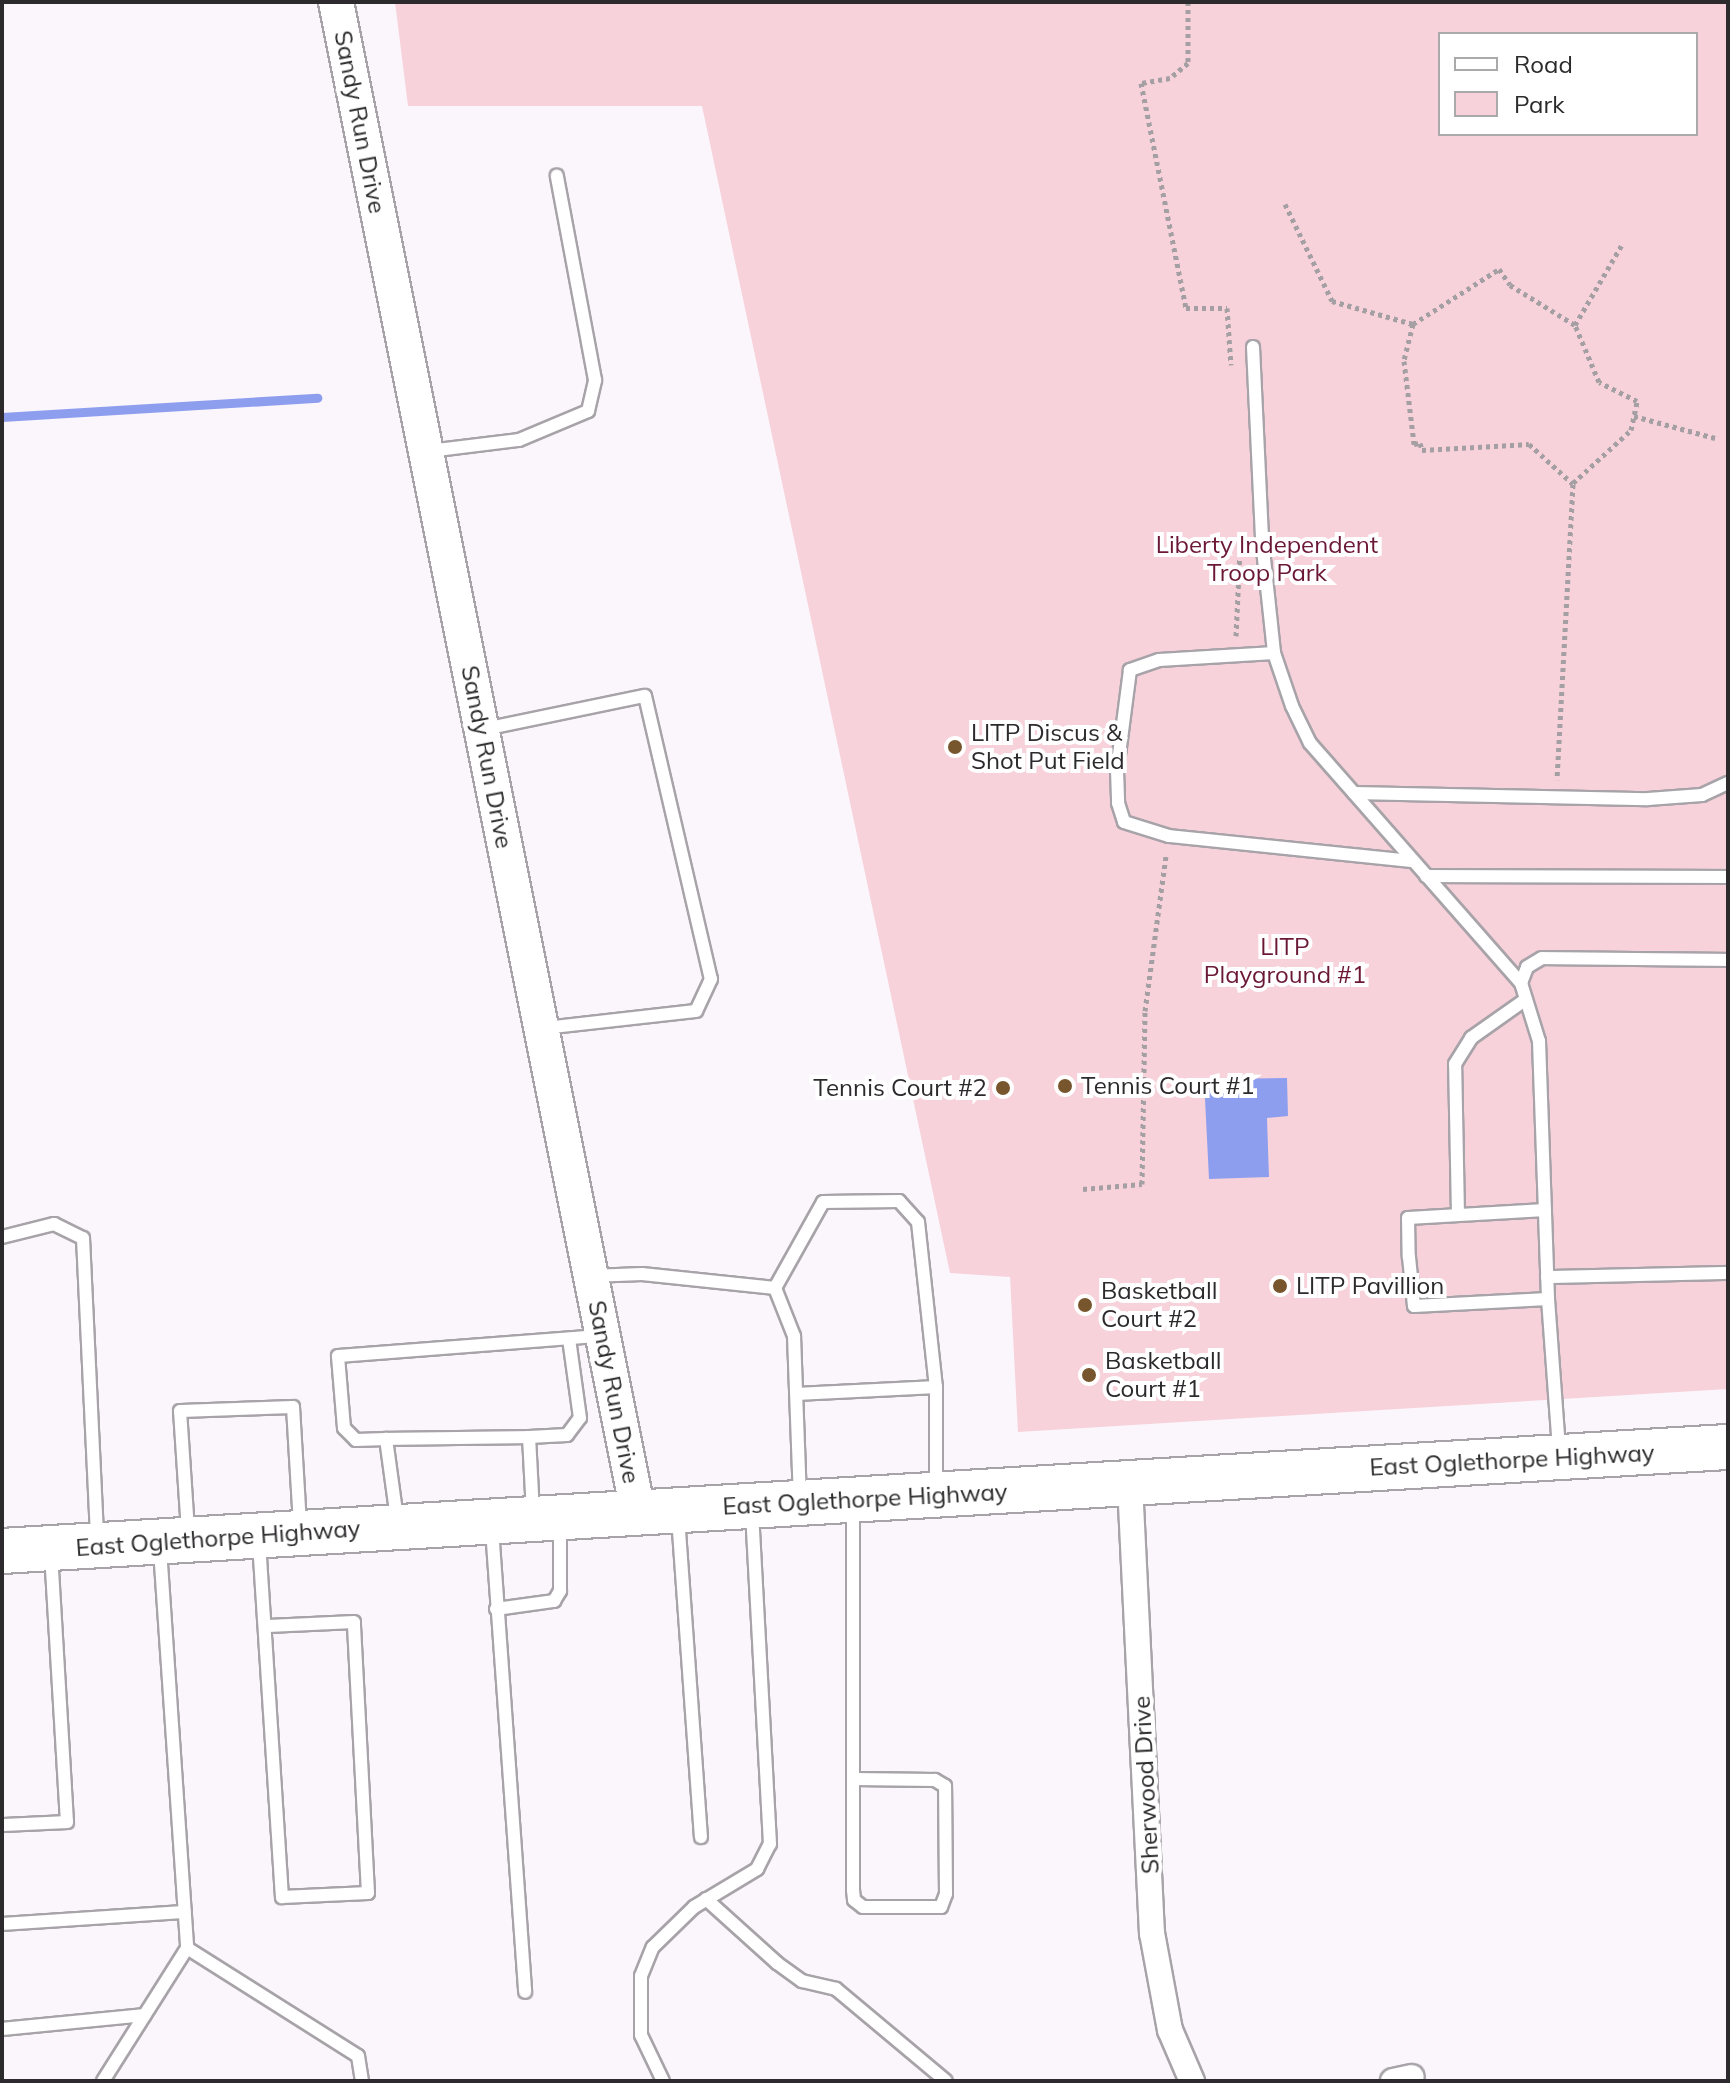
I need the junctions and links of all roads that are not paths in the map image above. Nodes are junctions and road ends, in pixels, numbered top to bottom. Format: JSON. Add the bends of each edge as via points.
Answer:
{"nodes":[{"id":1,"x":336,"y":2,"type":"edge"},
{"id":2,"x":557,"y":176,"type":"dead end"},
{"id":3,"x":1253,"y":347,"type":"dead end"},
{"id":4,"x":426,"y":451,"type":"junction"},
{"id":5,"x":1274,"y":653,"type":"junction"},
{"id":6,"x":482,"y":730,"type":"junction"},
{"id":7,"x":1728,"y":783,"type":"edge"},
{"id":8,"x":1354,"y":793,"type":"junction"},
{"id":9,"x":1413,"y":861,"type":"junction"},
{"id":10,"x":1426,"y":876,"type":"junction"},
{"id":11,"x":1728,"y":877,"type":"edge"},
{"id":12,"x":1728,"y":960,"type":"edge"},
{"id":13,"x":1521,"y":983,"type":"junction"},
{"id":14,"x":1526,"y":999,"type":"junction"},
{"id":15,"x":541,"y":1028,"type":"junction"},
{"id":16,"x":1545,"y":1210,"type":"junction"},
{"id":17,"x":1458,"y":1215,"type":"junction"},
{"id":18,"x":2,"y":1237,"type":"edge"},
{"id":19,"x":1728,"y":1273,"type":"edge"},
{"id":20,"x":591,"y":1276,"type":"junction"},
{"id":21,"x":1547,"y":1277,"type":"junction"},
{"id":22,"x":775,"y":1288,"type":"junction"},
{"id":23,"x":1548,"y":1299,"type":"junction"},
{"id":24,"x":603,"y":1336,"type":"junction"},
{"id":25,"x":569,"y":1339,"type":"junction"},
{"id":26,"x":936,"y":1387,"type":"junction"},
{"id":27,"x":797,"y":1394,"type":"junction"},
{"id":28,"x":529,"y":1437,"type":"junction"},
{"id":29,"x":386,"y":1439,"type":"junction"},
{"id":30,"x":1728,"y":1447,"type":"edge"},
{"id":31,"x":1560,"y":1457,"type":"junction"},
{"id":32,"x":1130,"y":1484,"type":"junction"},
{"id":33,"x":936,"y":1495,"type":"junction"},
{"id":34,"x":853,"y":1501,"type":"junction"},
{"id":35,"x":800,"y":1504,"type":"junction"},
{"id":36,"x":752,"y":1506,"type":"junction"},
{"id":37,"x":658,"y":1511,"type":"junction"},
{"id":38,"x":547,"y":1519,"type":"junction"},
{"id":39,"x":491,"y":1522,"type":"junction"},
{"id":40,"x":399,"y":1527,"type":"junction"},
{"id":41,"x":279,"y":1534,"type":"junction"},
{"id":42,"x":174,"y":1541,"type":"junction"},
{"id":43,"x":97,"y":1546,"type":"junction"},
{"id":44,"x":50,"y":1548,"type":"junction"},
{"id":45,"x":2,"y":1551,"type":"edge"},
{"id":46,"x":496,"y":1609,"type":"junction"},
{"id":47,"x":268,"y":1626,"type":"junction"},
{"id":48,"x":854,"y":1779,"type":"junction"},
{"id":49,"x":2,"y":1825,"type":"edge"},
{"id":50,"x":701,"y":1837,"type":"dead end"},
{"id":51,"x":706,"y":1899,"type":"junction"},
{"id":52,"x":185,"y":1912,"type":"junction"},
{"id":53,"x":2,"y":1924,"type":"edge"},
{"id":54,"x":187,"y":1948,"type":"junction"},
{"id":55,"x":525,"y":1992,"type":"dead end"},
{"id":56,"x":144,"y":2015,"type":"junction"},
{"id":57,"x":2,"y":2029,"type":"edge"},
{"id":58,"x":103,"y":2081,"type":"edge"},
{"id":59,"x":362,"y":2081,"type":"edge"},
{"id":60,"x":663,"y":2081,"type":"edge"},
{"id":61,"x":946,"y":2081,"type":"edge"},
{"id":62,"x":1192,"y":2081,"type":"edge"}],
"edges":[{"from":1,"to":4,"type":"street","name":"Sandy Run Drive"},
{"from":2,"to":4,"type":"lane","via":[[595,380],[588,411],[519,440]]},
{"from":3,"to":5,"type":"lane","via":[[1262,540]]},
{"from":4,"to":6,"type":"street","name":"Sandy Run Drive"},
{"from":5,"to":8,"type":"lane","via":[[1310,743]]},
{"from":5,"to":9,"type":"lane","via":[[1159,660],[1130,670],[1121,716],[1118,803],[1124,822],[1169,836]]},
{"from":6,"to":15,"type":"street","name":"Sandy Run Drive"},
{"from":6,"to":15,"type":"lane","via":[[645,696],[711,979],[696,1011]]},
{"from":7,"to":8,"type":"lane","via":[[1702,795]]},
{"from":8,"to":9,"type":"lane"},
{"from":9,"to":10,"type":"lane"},
{"from":10,"to":11,"type":"lane"},
{"from":10,"to":13,"type":"lane"},
{"from":12,"to":13,"type":"lane","via":[[1542,958],[1527,967]]},
{"from":13,"to":14,"type":"lane"},
{"from":14,"to":16,"type":"lane","via":[[1539,1041]]},
{"from":14,"to":17,"type":"lane","via":[[1471,1038],[1455,1064]]},
{"from":15,"to":20,"type":"street","name":"Sandy Run Drive"},
{"from":16,"to":17,"type":"lane"},
{"from":16,"to":21,"type":"lane"},
{"from":17,"to":23,"type":"lane","via":[[1408,1218],[1414,1306]]},
{"from":18,"to":43,"type":"lane","via":[[54,1224],[83,1238]]},
{"from":19,"to":21,"type":"lane"},
{"from":20,"to":22,"type":"lane","via":[[642,1274]]},
{"from":20,"to":24,"type":"street","name":"Sandy Run Drive"},
{"from":21,"to":23,"type":"lane"},
{"from":22,"to":26,"type":"lane","via":[[823,1202],[899,1201],[918,1222]]},
{"from":22,"to":27,"type":"lane","via":[[794,1336]]},
{"from":23,"to":31,"type":"lane"},
{"from":24,"to":25,"type":"lane"},
{"from":24,"to":37,"type":"street","name":"Sandy Run Drive"},
{"from":25,"to":28,"type":"lane","via":[[580,1418],[567,1435]]},
{"from":25,"to":29,"type":"lane","via":[[338,1356],[344,1428],[356,1440]]},
{"from":26,"to":27,"type":"lane"},
{"from":26,"to":33,"type":"lane"},
{"from":27,"to":35,"type":"lane"},
{"from":28,"to":29,"type":"lane"},
{"from":28,"to":38,"type":"lane"},
{"from":29,"to":40,"type":"lane"},
{"from":30,"to":31,"type":"highway","name":"East Oglethorpe Highway"},
{"from":31,"to":32,"type":"highway","name":"East Oglethorpe Highway"},
{"from":32,"to":33,"type":"highway","name":"East Oglethorpe Highway"},
{"from":32,"to":62,"type":"street","name":"Sherwood Drive","via":[[1152,1933],[1170,2030]]},
{"from":33,"to":34,"type":"highway","name":"East Oglethorpe Highway"},
{"from":34,"to":35,"type":"highway","name":"East Oglethorpe Highway"},
{"from":34,"to":48,"type":"lane"},
{"from":35,"to":36,"type":"highway","name":"East Oglethorpe Highway"},
{"from":36,"to":37,"type":"highway","name":"East Oglethorpe Highway"},
{"from":36,"to":51,"type":"lane","via":[[770,1844],[757,1869]]},
{"from":37,"to":38,"type":"highway","name":"East Oglethorpe Highway"},
{"from":37,"to":50,"type":"lane"},
{"from":38,"to":39,"type":"highway","name":"East Oglethorpe Highway"},
{"from":38,"to":46,"type":"lane","via":[[560,1591],[554,1601]]},
{"from":39,"to":40,"type":"highway","name":"East Oglethorpe Highway"},
{"from":39,"to":46,"type":"lane"},
{"from":40,"to":41,"type":"highway","name":"East Oglethorpe Highway"},
{"from":41,"to":42,"type":"highway","name":"East Oglethorpe Highway"},
{"from":41,"to":42,"type":"lane","via":[[293,1407],[180,1411]]},
{"from":41,"to":47,"type":"lane"},
{"from":42,"to":43,"type":"highway","name":"East Oglethorpe Highway"},
{"from":42,"to":52,"type":"lane"},
{"from":43,"to":44,"type":"highway","name":"East Oglethorpe Highway"},
{"from":44,"to":45,"type":"highway","name":"East Oglethorpe Highway"},
{"from":44,"to":49,"type":"lane","via":[[67,1822]]},
{"from":46,"to":55,"type":"lane"},
{"from":47,"to":47,"type":"lane","via":[[282,1897],[368,1893],[354,1622]]},
{"from":48,"to":48,"type":"lane","via":[[854,1900],[863,1907],[941,1907],[946,1894],[945,1786],[935,1780]]},
{"from":51,"to":60,"type":"lane","via":[[653,1947],[641,1976],[641,2035]]},
{"from":51,"to":61,"type":"lane","via":[[777,1963],[802,1981],[836,1989]]},
{"from":52,"to":53,"type":"lane"},
{"from":52,"to":54,"type":"lane"},
{"from":54,"to":56,"type":"lane"},
{"from":54,"to":59,"type":"lane","via":[[358,2056]]},
{"from":56,"to":57,"type":"lane"},
{"from":56,"to":58,"type":"lane"}]}
